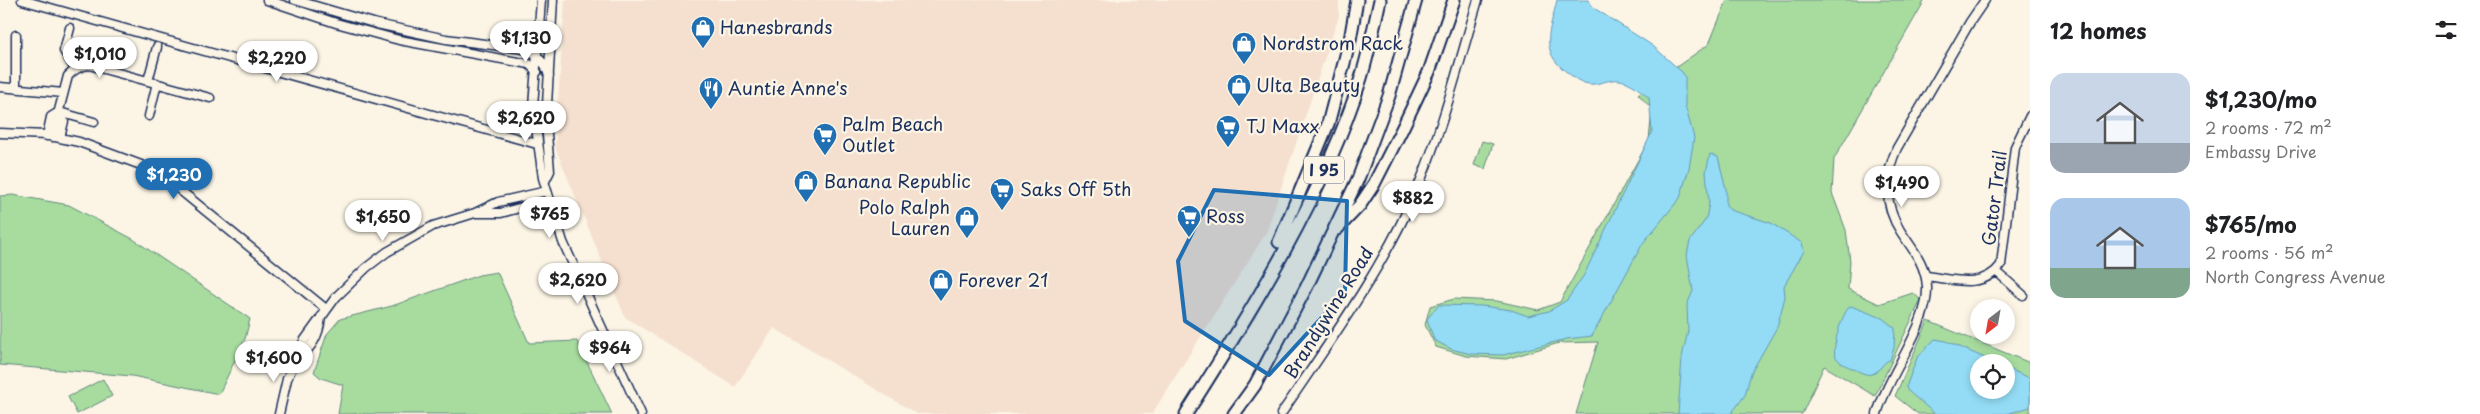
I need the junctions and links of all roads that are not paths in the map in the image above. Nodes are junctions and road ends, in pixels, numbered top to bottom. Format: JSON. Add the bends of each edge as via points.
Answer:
{"nodes":[{"id":1,"x":22,"y":0,"type":"edge"},
{"id":2,"x":267,"y":0,"type":"edge"},
{"id":3,"x":295,"y":0,"type":"edge"},
{"id":4,"x":541,"y":0,"type":"edge"},
{"id":5,"x":553,"y":0,"type":"edge"},
{"id":6,"x":1357,"y":0,"type":"edge"},
{"id":7,"x":1380,"y":0,"type":"edge"},
{"id":8,"x":1416,"y":0,"type":"edge"},
{"id":9,"x":1454,"y":0,"type":"edge"},
{"id":10,"x":1478,"y":0,"type":"edge"},
{"id":11,"x":1985,"y":0,"type":"edge"},
{"id":12,"x":70,"y":28,"type":"dead end"},
{"id":13,"x":16,"y":35,"type":"dead end"},
{"id":14,"x":157,"y":47,"type":"dead end"},
{"id":15,"x":537,"y":58,"type":"junction"},
{"id":16,"x":75,"y":69,"type":"junction"},
{"id":17,"x":537,"y":72,"type":"junction"},
{"id":18,"x":549,"y":76,"type":"junction"},
{"id":19,"x":148,"y":81,"type":"junction"},
{"id":20,"x":157,"y":83,"type":"junction"},
{"id":21,"x":0,"y":87,"type":"edge"},
{"id":22,"x":16,"y":88,"type":"junction"},
{"id":23,"x":62,"y":93,"type":"junction"},
{"id":24,"x":210,"y":98,"type":"dead end"},
{"id":25,"x":59,"y":112,"type":"junction"},
{"id":26,"x":149,"y":116,"type":"dead end"},
{"id":27,"x":2030,"y":116,"type":"edge"},
{"id":28,"x":94,"y":122,"type":"dead end"},
{"id":29,"x":0,"y":133,"type":"edge"},
{"id":30,"x":53,"y":137,"type":"junction"},
{"id":31,"x":537,"y":144,"type":"junction"},
{"id":32,"x":545,"y":181,"type":"junction"},
{"id":33,"x":547,"y":191,"type":"junction"},
{"id":34,"x":549,"y":200,"type":"junction"},
{"id":35,"x":475,"y":213,"type":"junction"},
{"id":36,"x":1329,"y":237,"type":"junction"},
{"id":37,"x":1996,"y":271,"type":"junction"},
{"id":38,"x":1926,"y":276,"type":"junction"},
{"id":39,"x":2023,"y":295,"type":"dead end"},
{"id":40,"x":323,"y":313,"type":"junction"},
{"id":41,"x":1240,"y":328,"type":"junction"},
{"id":42,"x":295,"y":360,"type":"junction"},
{"id":43,"x":279,"y":414,"type":"edge"},
{"id":44,"x":641,"y":414,"type":"edge"},
{"id":45,"x":1186,"y":414,"type":"edge"},
{"id":46,"x":1234,"y":414,"type":"edge"},
{"id":47,"x":1281,"y":414,"type":"edge"},
{"id":48,"x":1878,"y":414,"type":"edge"}],
"edges":[{"from":1,"to":31,"type":"street"},
{"from":2,"to":17,"type":"street","via":[[399,40],[529,64]]},
{"from":3,"to":15,"type":"street","via":[[400,29],[531,50]]},
{"from":4,"to":15,"type":"street"},
{"from":5,"to":18,"type":"street"},
{"from":6,"to":41,"type":"highway","via":[[1328,124],[1302,193]]},
{"from":7,"to":41,"type":"highway","number":"I 95","via":[[1361,78],[1314,194]]},
{"from":8,"to":36,"type":"highway","number":"I 95","via":[[1386,104],[1358,179]]},
{"from":9,"to":36,"type":"highway","via":[[1429,72],[1374,184],[1360,205]]},
{"from":10,"to":47,"type":"street","name":"Brandywine Road","via":[[1438,136],[1417,189],[1379,266]]},
{"from":11,"to":38,"type":"street","via":[[1897,148],[1890,168],[1888,197],[1892,214],[1919,256]]},
{"from":12,"to":16,"type":"street","via":[[64,51]]},
{"from":13,"to":22,"type":"street"},
{"from":14,"to":19,"type":"street"},
{"from":15,"to":17,"type":"street"},
{"from":15,"to":18,"type":"street","via":[[545,65]]},
{"from":16,"to":19,"type":"street","via":[[89,65]]},
{"from":16,"to":23,"type":"street","via":[[68,76]]},
{"from":17,"to":31,"type":"street","via":[[533,106]]},
{"from":18,"to":32,"type":"street","via":[[546,122],[550,170]]},
{"from":19,"to":20,"type":"street"},
{"from":20,"to":24,"type":"street"},
{"from":20,"to":26,"type":"street"},
{"from":21,"to":22,"type":"street"},
{"from":22,"to":23,"type":"street"},
{"from":23,"to":25,"type":"street"},
{"from":25,"to":28,"type":"street"},
{"from":25,"to":30,"type":"street"},
{"from":27,"to":37,"type":"street","name":"Gator Trail","via":[[2016,147],[2004,254]]},
{"from":29,"to":30,"type":"street"},
{"from":30,"to":40,"type":"street","via":[[121,156],[160,176]]},
{"from":31,"to":32,"type":"street"},
{"from":32,"to":33,"type":"street"},
{"from":33,"to":34,"type":"street"},
{"from":33,"to":35,"type":"street","via":[[498,202]]},
{"from":34,"to":35,"type":"street","via":[[501,213]]},
{"from":34,"to":44,"type":"street","via":[[563,242]]},
{"from":35,"to":40,"type":"street","via":[[433,226],[387,252],[351,282]]},
{"from":36,"to":46,"type":"highway","number":"I 95","via":[[1255,385]]},
{"from":37,"to":38,"type":"street","name":"Gator Trail","via":[[1986,279],[1975,281]]},
{"from":37,"to":39,"type":"street"},
{"from":38,"to":48,"type":"street","via":[[1927,293],[1922,314]]},
{"from":40,"to":42,"type":"street","via":[[304,335],[297,347]]},
{"from":40,"to":42,"type":"street","via":[[320,332],[308,351]]},
{"from":41,"to":45,"type":"highway","number":"I 95"},
{"from":42,"to":43,"type":"street","via":[[286,379]]}]}
